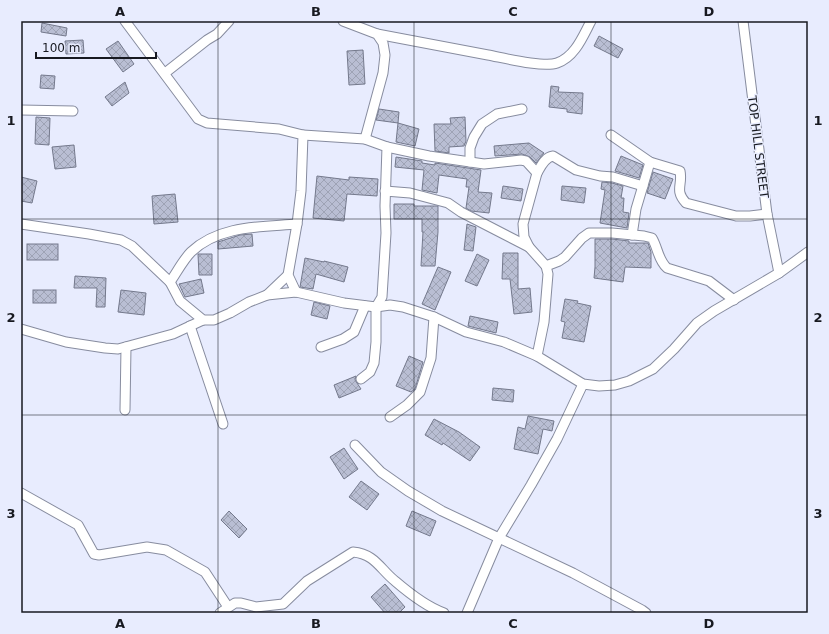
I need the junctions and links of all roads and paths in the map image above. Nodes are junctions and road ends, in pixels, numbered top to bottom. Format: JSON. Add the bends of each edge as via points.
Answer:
{"nodes":[{"id":1,"x":125,"y":21,"type":"edge"},
{"id":2,"x":229,"y":21,"type":"edge"},
{"id":3,"x":343,"y":21,"type":"edge"},
{"id":4,"x":591,"y":21,"type":"edge"},
{"id":5,"x":743,"y":21,"type":"edge"},
{"id":6,"x":377,"y":34,"type":"junction"},
{"id":7,"x":165,"y":73,"type":"junction"},
{"id":8,"x":522,"y":109,"type":"dead end"},
{"id":9,"x":21,"y":110,"type":"edge"},
{"id":10,"x":73,"y":111,"type":"dead end"},
{"id":11,"x":611,"y":134,"type":"dead end"},
{"id":12,"x":303,"y":135,"type":"junction"},
{"id":13,"x":365,"y":139,"type":"junction"},
{"id":14,"x":388,"y":147,"type":"junction"},
{"id":15,"x":470,"y":162,"type":"junction"},
{"id":16,"x":650,"y":162,"type":"junction"},
{"id":17,"x":537,"y":173,"type":"junction"},
{"id":18,"x":643,"y":186,"type":"junction"},
{"id":19,"x":385,"y":191,"type":"junction"},
{"id":20,"x":767,"y":214,"type":"junction"},
{"id":21,"x":21,"y":224,"type":"edge"},
{"id":22,"x":297,"y":224,"type":"junction"},
{"id":23,"x":632,"y":235,"type":"junction"},
{"id":24,"x":529,"y":247,"type":"junction"},
{"id":25,"x":808,"y":252,"type":"edge"},
{"id":26,"x":546,"y":266,"type":"junction"},
{"id":27,"x":779,"y":273,"type":"junction"},
{"id":28,"x":288,"y":275,"type":"junction"},
{"id":29,"x":170,"y":282,"type":"junction"},
{"id":30,"x":296,"y":292,"type":"junction"},
{"id":31,"x":267,"y":295,"type":"junction"},
{"id":32,"x":734,"y":300,"type":"junction"},
{"id":33,"x":365,"y":306,"type":"junction"},
{"id":34,"x":376,"y":307,"type":"junction"},
{"id":35,"x":434,"y":317,"type":"junction"},
{"id":36,"x":203,"y":320,"type":"junction"},
{"id":37,"x":190,"y":326,"type":"junction"},
{"id":38,"x":21,"y":329,"type":"edge"},
{"id":39,"x":126,"y":347,"type":"junction"},
{"id":40,"x":321,"y":347,"type":"dead end"},
{"id":41,"x":537,"y":356,"type":"junction"},
{"id":42,"x":361,"y":379,"type":"dead end"},
{"id":43,"x":583,"y":384,"type":"junction"},
{"id":44,"x":125,"y":410,"type":"dead end"},
{"id":45,"x":390,"y":417,"type":"dead end"},
{"id":46,"x":223,"y":424,"type":"dead end"},
{"id":47,"x":355,"y":445,"type":"dead end"},
{"id":48,"x":21,"y":492,"type":"edge"},
{"id":49,"x":499,"y":538,"type":"junction"},
{"id":50,"x":228,"y":607,"type":"junction"},
{"id":51,"x":220,"y":613,"type":"edge"},
{"id":52,"x":444,"y":613,"type":"edge"},
{"id":53,"x":466,"y":613,"type":"edge"},
{"id":54,"x":646,"y":613,"type":"edge"}],
"edges":[{"from":1,"to":7,"type":"street"},
{"from":2,"to":7,"type":"street","via":[[217,34]]},
{"from":3,"to":6,"type":"street"},
{"from":4,"to":6,"type":"street","via":[[570,56],[557,63],[542,64]]},
{"from":5,"to":20,"type":"street","name":"TOP HILL STREET"},
{"from":6,"to":13,"type":"street","via":[[383,44],[385,55]]},
{"from":7,"to":12,"type":"street","via":[[198,119],[207,123],[279,129]]},
{"from":8,"to":15,"type":"street","via":[[497,114],[482,124],[470,148]]},
{"from":9,"to":10,"type":"street"},
{"from":11,"to":16,"type":"street"},
{"from":12,"to":13,"type":"street"},
{"from":12,"to":22,"type":"street"},
{"from":13,"to":14,"type":"street"},
{"from":14,"to":15,"type":"street"},
{"from":14,"to":19,"type":"street"},
{"from":15,"to":17,"type":"street","via":[[484,164],[521,160]]},
{"from":16,"to":18,"type":"street"},
{"from":16,"to":20,"type":"street","via":[[680,172],[679,193],[686,203],[736,216]]},
{"from":17,"to":18,"type":"street","via":[[546,159],[553,156],[576,170]]},
{"from":17,"to":24,"type":"street","via":[[523,224],[524,237]]},
{"from":18,"to":23,"type":"street"},
{"from":19,"to":24,"type":"street","via":[[410,192],[448,203]]},
{"from":19,"to":34,"type":"street","via":[[383,288],[382,297]]},
{"from":20,"to":27,"type":"street","name":"TOP HILL STREET"},
{"from":21,"to":29,"type":"street","via":[[121,240],[132,246]]},
{"from":22,"to":28,"type":"street"},
{"from":22,"to":29,"type":"street","via":[[259,226],[220,234],[191,252]]},
{"from":23,"to":26,"type":"street","via":[[590,233],[582,238],[565,258]]},
{"from":23,"to":32,"type":"street","via":[[652,238],[663,265],[667,268],[709,281]]},
{"from":24,"to":26,"type":"street"},
{"from":25,"to":27,"type":"street"},
{"from":26,"to":41,"type":"street","via":[[548,274],[544,322]]},
{"from":27,"to":32,"type":"street"},
{"from":28,"to":30,"type":"street"},
{"from":28,"to":31,"type":"street"},
{"from":29,"to":36,"type":"street","via":[[180,301]]},
{"from":30,"to":31,"type":"street"},
{"from":30,"to":33,"type":"street"},
{"from":31,"to":36,"type":"street","via":[[214,320]]},
{"from":32,"to":43,"type":"street","via":[[697,323],[653,369],[615,385]]},
{"from":33,"to":34,"type":"street"},
{"from":33,"to":40,"type":"street","via":[[354,332]]},
{"from":34,"to":35,"type":"street","via":[[403,307]]},
{"from":34,"to":42,"type":"street","via":[[374,363],[370,372]]},
{"from":35,"to":41,"type":"street","via":[[466,332],[504,342]]},
{"from":35,"to":45,"type":"street","via":[[431,358],[420,392]]},
{"from":36,"to":37,"type":"street"},
{"from":37,"to":39,"type":"street","via":[[173,334]]},
{"from":37,"to":46,"type":"street"},
{"from":38,"to":39,"type":"street","via":[[66,342],[111,349]]},
{"from":39,"to":44,"type":"street"},
{"from":41,"to":43,"type":"street"},
{"from":43,"to":49,"type":"street","via":[[532,485]]},
{"from":47,"to":49,"type":"street","via":[[381,472],[408,491],[442,511]]},
{"from":48,"to":50,"type":"street","via":[[78,525],[94,554],[147,547],[175,554],[205,572]]},
{"from":49,"to":53,"type":"street"},
{"from":49,"to":54,"type":"street","via":[[573,573]]},
{"from":50,"to":51,"type":"street"},
{"from":50,"to":52,"type":"street","via":[[241,602],[256,607],[284,604],[307,581],[353,552],[370,556],[395,581],[426,604]]}]}
